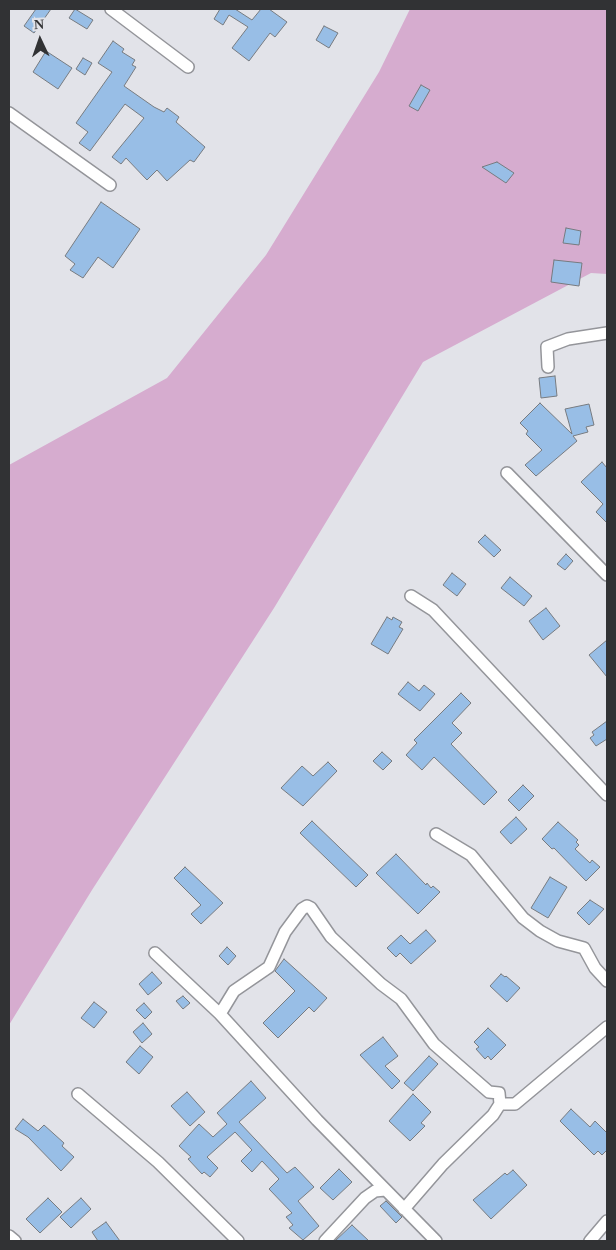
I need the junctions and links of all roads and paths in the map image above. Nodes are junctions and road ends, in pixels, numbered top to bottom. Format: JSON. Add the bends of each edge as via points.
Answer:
{"nodes":[{"id":1,"x":111,"y":9,"type":"edge"},
{"id":2,"x":188,"y":67,"type":"dead end"},
{"id":3,"x":9,"y":113,"type":"edge"},
{"id":4,"x":110,"y":185,"type":"dead end"},
{"id":5,"x":607,"y":333,"type":"edge"},
{"id":6,"x":548,"y":367,"type":"dead end"},
{"id":7,"x":507,"y":474,"type":"dead end"},
{"id":8,"x":607,"y":575,"type":"edge"},
{"id":9,"x":411,"y":596,"type":"dead end"},
{"id":10,"x":607,"y":795,"type":"edge"},
{"id":11,"x":436,"y":834,"type":"dead end"},
{"id":12,"x":155,"y":953,"type":"dead end"},
{"id":13,"x":607,"y":981,"type":"edge"},
{"id":14,"x":220,"y":1014,"type":"junction"},
{"id":15,"x":607,"y":1026,"type":"edge"},
{"id":16,"x":78,"y":1094,"type":"dead end"},
{"id":17,"x":500,"y":1104,"type":"junction"},
{"id":18,"x":385,"y":1190,"type":"junction"},
{"id":19,"x":404,"y":1209,"type":"junction"},
{"id":20,"x":607,"y":1221,"type":"edge"},
{"id":21,"x":9,"y":1236,"type":"edge"},
{"id":22,"x":15,"y":1241,"type":"edge"},
{"id":23,"x":238,"y":1241,"type":"edge"},
{"id":24,"x":325,"y":1241,"type":"edge"},
{"id":25,"x":436,"y":1241,"type":"edge"},
{"id":26,"x":590,"y":1241,"type":"edge"}],
"edges":[{"from":1,"to":2,"type":"street"},
{"from":3,"to":4,"type":"street"},
{"from":5,"to":6,"type":"street","via":[[568,339],[547,347]]},
{"from":7,"to":8,"type":"street"},
{"from":9,"to":10,"type":"street","via":[[433,610]]},
{"from":11,"to":13,"type":"street","via":[[471,855],[523,918],[558,941],[584,948],[594,968]]},
{"from":12,"to":14,"type":"street"},
{"from":14,"to":17,"type":"street","via":[[234,991],[269,967],[285,932],[302,908],[307,906],[312,908],[331,937],[401,999],[434,1044],[489,1092],[499,1093]]},
{"from":14,"to":18,"type":"street"},
{"from":15,"to":17,"type":"street","via":[[515,1104]]},
{"from":16,"to":23,"type":"street","via":[[158,1162]]},
{"from":17,"to":19,"type":"street","via":[[493,1116],[443,1164]]},
{"from":18,"to":19,"type":"street"},
{"from":18,"to":24,"type":"street","via":[[375,1191],[365,1198]]},
{"from":19,"to":25,"type":"street"},
{"from":20,"to":26,"type":"street"},
{"from":21,"to":22,"type":"street"}]}
